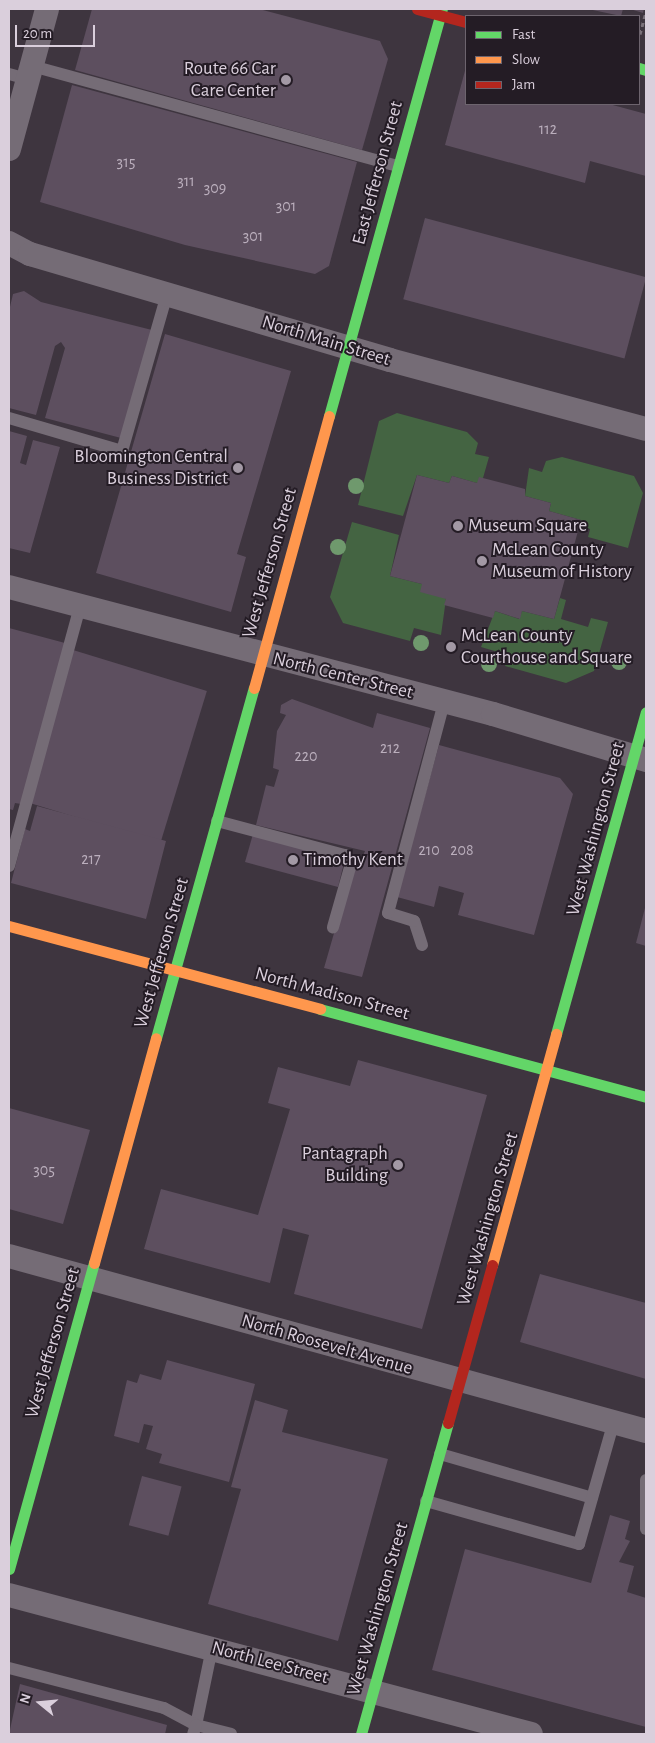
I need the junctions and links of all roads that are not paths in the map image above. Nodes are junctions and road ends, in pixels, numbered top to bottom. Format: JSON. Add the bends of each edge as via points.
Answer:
{"nodes":[{"id":1,"x":47,"y":9,"type":"edge"},
{"id":2,"x":417,"y":9,"type":"edge"},
{"id":3,"x":441,"y":12,"type":"edge"},
{"id":4,"x":465,"y":22,"type":"edge"},
{"id":5,"x":23,"y":73,"type":"edge"},
{"id":6,"x":9,"y":149,"type":"edge"},
{"id":7,"x":398,"y":166,"type":"junction"},
{"id":8,"x":9,"y":243,"type":"edge"},
{"id":9,"x":166,"y":294,"type":"junction"},
{"id":10,"x":349,"y":347,"type":"junction"},
{"id":11,"x":9,"y":418,"type":"edge"},
{"id":12,"x":646,"y":429,"type":"edge"},
{"id":13,"x":9,"y":587,"type":"edge"},
{"id":14,"x":80,"y":606,"type":"junction"},
{"id":15,"x":263,"y":656,"type":"junction"},
{"id":16,"x":444,"y":702,"type":"junction"},
{"id":17,"x":646,"y":712,"type":"edge"},
{"id":18,"x":640,"y":759,"type":"edge"},
{"id":19,"x":217,"y":821,"type":"junction"},
{"id":20,"x":9,"y":866,"type":"edge"},
{"id":21,"x":9,"y":926,"type":"edge"},
{"id":22,"x":333,"y":927,"type":"dead end"},
{"id":23,"x":422,"y":945,"type":"dead end"},
{"id":24,"x":175,"y":970,"type":"junction"},
{"id":25,"x":548,"y":1070,"type":"junction"},
{"id":26,"x":646,"y":1097,"type":"edge"},
{"id":27,"x":9,"y":1256,"type":"edge"},
{"id":28,"x":90,"y":1278,"type":"junction"},
{"id":29,"x":461,"y":1381,"type":"junction"},
{"id":30,"x":614,"y":1422,"type":"junction"},
{"id":31,"x":646,"y":1431,"type":"edge"},
{"id":32,"x":440,"y":1454,"type":"junction"},
{"id":33,"x":646,"y":1480,"type":"edge"},
{"id":34,"x":592,"y":1498,"type":"junction"},
{"id":35,"x":426,"y":1501,"type":"junction"},
{"id":36,"x":646,"y":1530,"type":"edge"},
{"id":37,"x":9,"y":1569,"type":"edge"},
{"id":38,"x":9,"y":1595,"type":"edge"},
{"id":39,"x":212,"y":1648,"type":"junction"},
{"id":40,"x":9,"y":1668,"type":"edge"},
{"id":41,"x":373,"y":1690,"type":"junction"},
{"id":42,"x":194,"y":1730,"type":"edge"},
{"id":43,"x":231,"y":1734,"type":"edge"},
{"id":44,"x":361,"y":1734,"type":"edge"},
{"id":45,"x":531,"y":1734,"type":"edge"}],
"edges":[{"from":1,"to":5,"type":"street"},
{"from":2,"to":3,"type":"main road"},
{"from":3,"to":4,"type":"main road"},
{"from":3,"to":7,"type":"main road","name":"East Jefferson Street"},
{"from":5,"to":6,"type":"street"},
{"from":5,"to":7,"type":"lane"},
{"from":7,"to":10,"type":"main road","name":"East Jefferson Street"},
{"from":8,"to":9,"type":"street","name":"North Main Street"},
{"from":9,"to":10,"type":"street","name":"North Main Street"},
{"from":9,"to":11,"type":"lane","via":[[122,451]]},
{"from":10,"to":12,"type":"street","name":"North Main Street"},
{"from":10,"to":15,"type":"main road","name":"West Jefferson Street"},
{"from":13,"to":14,"type":"street","name":"North Center Street"},
{"from":14,"to":15,"type":"street","name":"North Center Street"},
{"from":14,"to":20,"type":"lane"},
{"from":15,"to":16,"type":"street","name":"North Center Street"},
{"from":15,"to":19,"type":"main road","name":"West Jefferson Street"},
{"from":16,"to":18,"type":"street","name":"North Center Street"},
{"from":16,"to":23,"type":"lane","via":[[388,913],[414,921]]},
{"from":17,"to":18,"type":"main road","name":"West Washington Street"},
{"from":18,"to":25,"type":"main road","name":"West Washington Street"},
{"from":19,"to":22,"type":"lane","via":[[345,855],[351,864]]},
{"from":19,"to":24,"type":"main road","name":"West Jefferson Street"},
{"from":21,"to":24,"type":"main road","name":"North Madison Street"},
{"from":24,"to":25,"type":"main road","name":"North Madison Street"},
{"from":24,"to":28,"type":"main road","name":"West Jefferson Street"},
{"from":25,"to":26,"type":"main road","name":"North Madison Street"},
{"from":25,"to":29,"type":"main road","name":"West Washington Street"},
{"from":27,"to":28,"type":"street","name":"North Roosevelt Avenue"},
{"from":28,"to":29,"type":"street","name":"North Roosevelt Avenue"},
{"from":28,"to":37,"type":"main road","name":"West Jefferson Street"},
{"from":29,"to":30,"type":"street","name":"North Roosevelt Avenue"},
{"from":29,"to":32,"type":"main road","name":"West Washington Street"},
{"from":30,"to":31,"type":"street","name":"North Roosevelt Avenue"},
{"from":30,"to":34,"type":"lane"},
{"from":32,"to":34,"type":"lane"},
{"from":32,"to":35,"type":"main road","name":"West Washington Street"},
{"from":33,"to":36,"type":"lane"},
{"from":34,"to":35,"type":"lane","via":[[579,1544]]},
{"from":35,"to":41,"type":"main road","name":"West Washington Street"},
{"from":38,"to":39,"type":"street","name":"North Lee Street"},
{"from":39,"to":41,"type":"street","name":"North Lee Street"},
{"from":39,"to":42,"type":"lane"},
{"from":40,"to":42,"type":"lane","via":[[164,1708]]},
{"from":41,"to":44,"type":"main road","name":"West Washington Street"},
{"from":41,"to":45,"type":"street","name":"North Lee Street"},
{"from":42,"to":43,"type":"lane"}]}
